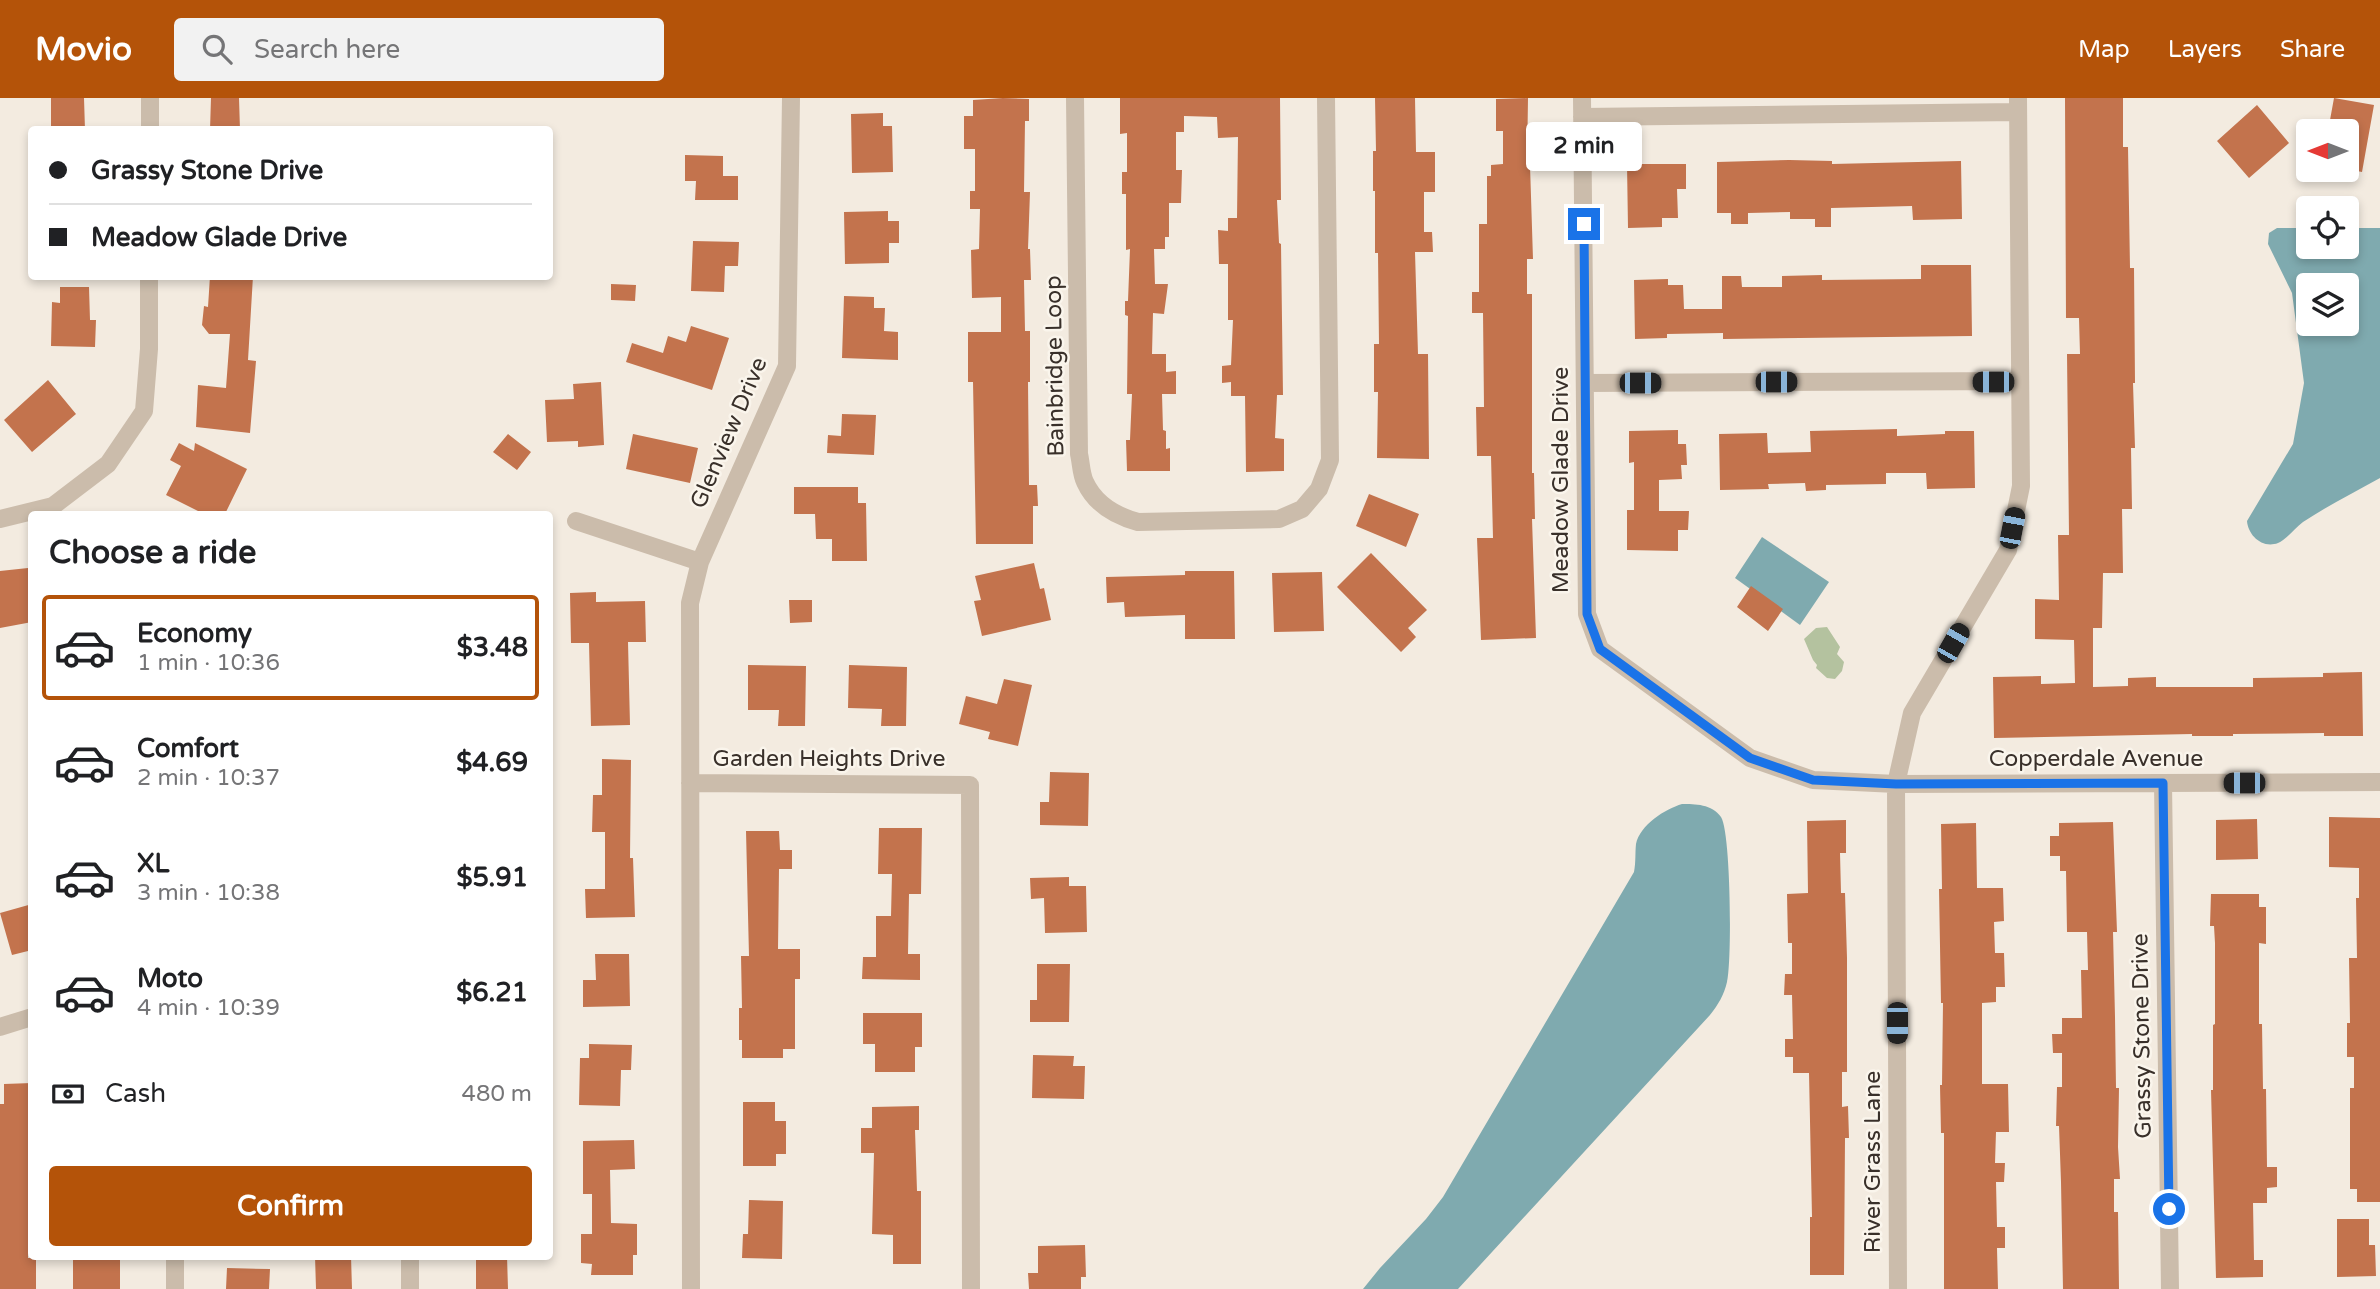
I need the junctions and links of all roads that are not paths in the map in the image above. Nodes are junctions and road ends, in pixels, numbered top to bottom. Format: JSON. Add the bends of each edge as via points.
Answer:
{"nodes":[{"id":1,"x":150,"y":98,"type":"edge"},
{"id":2,"x":791,"y":98,"type":"edge"},
{"id":3,"x":1075,"y":98,"type":"edge"},
{"id":4,"x":1326,"y":98,"type":"edge"},
{"id":5,"x":1582,"y":98,"type":"edge"},
{"id":6,"x":2018,"y":105,"type":"edge"},
{"id":7,"x":1582,"y":117,"type":"junction"},
{"id":8,"x":150,"y":126,"type":"edge"},
{"id":9,"x":149,"y":280,"type":"edge"},
{"id":10,"x":2020,"y":381,"type":"junction"},
{"id":11,"x":1585,"y":383,"type":"junction"},
{"id":12,"x":33,"y":511,"type":"edge"},
{"id":13,"x":28,"y":512,"type":"edge"},
{"id":14,"x":0,"y":519,"type":"edge"},
{"id":15,"x":576,"y":522,"type":"dead end"},
{"id":16,"x":700,"y":562,"type":"junction"},
{"id":17,"x":2380,"y":782,"type":"edge"},
{"id":18,"x":690,"y":783,"type":"junction"},
{"id":19,"x":2163,"y":783,"type":"junction"},
{"id":20,"x":1896,"y":784,"type":"junction"},
{"id":21,"x":28,"y":1018,"type":"edge"},
{"id":22,"x":0,"y":1027,"type":"edge"},
{"id":23,"x":175,"y":1260,"type":"edge"},
{"id":24,"x":410,"y":1260,"type":"edge"},
{"id":25,"x":175,"y":1289,"type":"edge"},
{"id":26,"x":410,"y":1289,"type":"edge"},
{"id":27,"x":691,"y":1289,"type":"edge"},
{"id":28,"x":971,"y":1289,"type":"edge"},
{"id":29,"x":1898,"y":1289,"type":"edge"},
{"id":30,"x":2170,"y":1289,"type":"edge"}],
"edges":[{"from":1,"to":8,"type":"street"},
{"from":2,"to":16,"type":"street","name":"Glenview Drive","via":[[787,366]]},
{"from":3,"to":4,"type":"street","name":"Bainbridge Loop","via":[[1079,454],[1085,482],[1104,506],[1138,522],[1279,519],[1301,509],[1319,489],[1330,460]]},
{"from":5,"to":7,"type":"street","name":"Meadow Glade Drive"},
{"from":6,"to":7,"type":"street"},
{"from":6,"to":10,"type":"street"},
{"from":7,"to":11,"type":"street","name":"Meadow Glade Drive"},
{"from":9,"to":12,"type":"street","via":[[144,411],[108,464],[53,506]]},
{"from":10,"to":11,"type":"street"},
{"from":10,"to":20,"type":"street","via":[[2021,486],[2008,550],[1912,713]]},
{"from":11,"to":20,"type":"street","name":"Meadow Glade Drive","via":[[1587,614],[1600,649],[1750,758],[1813,780]]},
{"from":13,"to":14,"type":"street"},
{"from":15,"to":16,"type":"street"},
{"from":16,"to":18,"type":"street","name":"Glenview Drive","via":[[690,603]]},
{"from":17,"to":19,"type":"street","name":"Copperdale Avenue"},
{"from":18,"to":27,"type":"street","name":"Garden Heights Drive"},
{"from":18,"to":28,"type":"street","name":"Garden Heights Drive","via":[[970,785]]},
{"from":19,"to":20,"type":"street","name":"Copperdale Avenue"},
{"from":19,"to":30,"type":"street","name":"Grassy Stone Drive"},
{"from":20,"to":29,"type":"street","name":"River Grass Lane"},
{"from":21,"to":22,"type":"street"},
{"from":23,"to":25,"type":"street"},
{"from":24,"to":26,"type":"street"}]}
